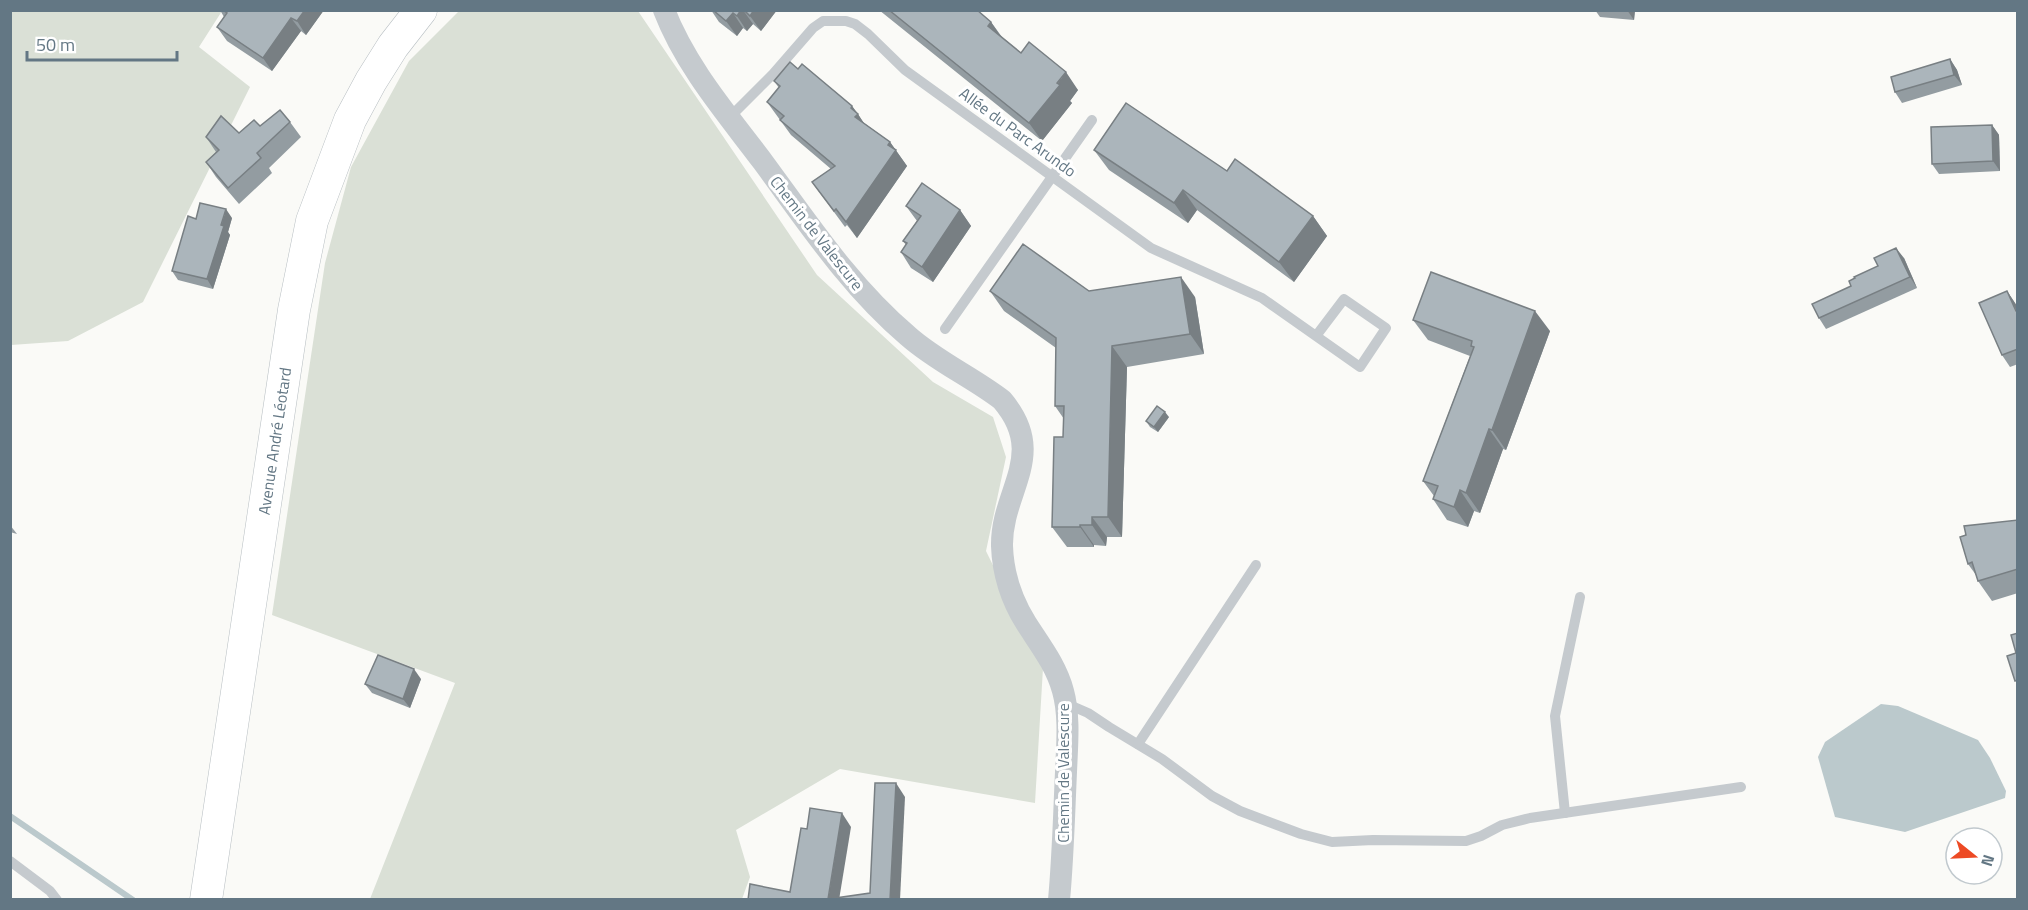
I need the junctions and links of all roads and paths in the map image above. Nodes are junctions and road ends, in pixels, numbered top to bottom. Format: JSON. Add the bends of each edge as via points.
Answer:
{"nodes":[{"id":1,"x":421,"y":10,"type":"edge"},
{"id":2,"x":664,"y":10,"type":"edge"},
{"id":3,"x":729,"y":118,"type":"junction"},
{"id":4,"x":1092,"y":120,"type":"dead end"},
{"id":5,"x":1053,"y":175,"type":"junction"},
{"id":6,"x":945,"y":329,"type":"dead end"},
{"id":7,"x":1316,"y":336,"type":"junction"},
{"id":8,"x":1256,"y":565,"type":"dead end"},
{"id":9,"x":1580,"y":597,"type":"dead end"},
{"id":10,"x":1065,"y":703,"type":"junction"},
{"id":11,"x":1138,"y":744,"type":"junction"},
{"id":12,"x":1741,"y":787,"type":"dead end"},
{"id":13,"x":1565,"y":813,"type":"junction"},
{"id":14,"x":10,"y":861,"type":"edge"},
{"id":15,"x":207,"y":895,"type":"edge"},
{"id":16,"x":57,"y":900,"type":"edge"},
{"id":17,"x":1059,"y":900,"type":"edge"}],
"edges":[{"from":1,"to":15,"type":"main road","name":"Avenue André Léotard","via":[[382,64],[350,120],[312,221],[294,310]]},
{"from":2,"to":3,"type":"street","name":"Chemin de Valescure","via":[[696,73]]},
{"from":3,"to":5,"type":"lane","name":"Allée du Parc Arundo","via":[[813,28],[824,21],[846,21],[868,34],[905,70]]},
{"from":3,"to":10,"type":"street","name":"Chemin de Valescure","via":[[831,255],[889,319],[922,348],[992,392],[1011,410],[1023,454],[1002,543],[1005,578],[1018,608],[1052,662]]},
{"from":4,"to":5,"type":"lane"},
{"from":5,"to":6,"type":"lane"},
{"from":5,"to":7,"type":"lane","name":"Allée du Parc Arundo","via":[[1151,248],[1262,298]]},
{"from":7,"to":7,"type":"lane","name":"Allée du Parc Arundo","via":[[1360,367],[1386,328],[1344,299]]},
{"from":8,"to":11,"type":"lane"},
{"from":9,"to":13,"type":"lane","via":[[1555,716]]},
{"from":10,"to":11,"type":"lane","via":[[1088,712]]},
{"from":10,"to":17,"type":"street","name":"Chemin de Valescure"},
{"from":11,"to":13,"type":"lane","via":[[1240,811],[1332,842],[1466,841],[1502,825]]},
{"from":12,"to":13,"type":"lane"},
{"from":14,"to":16,"type":"lane"}]}
